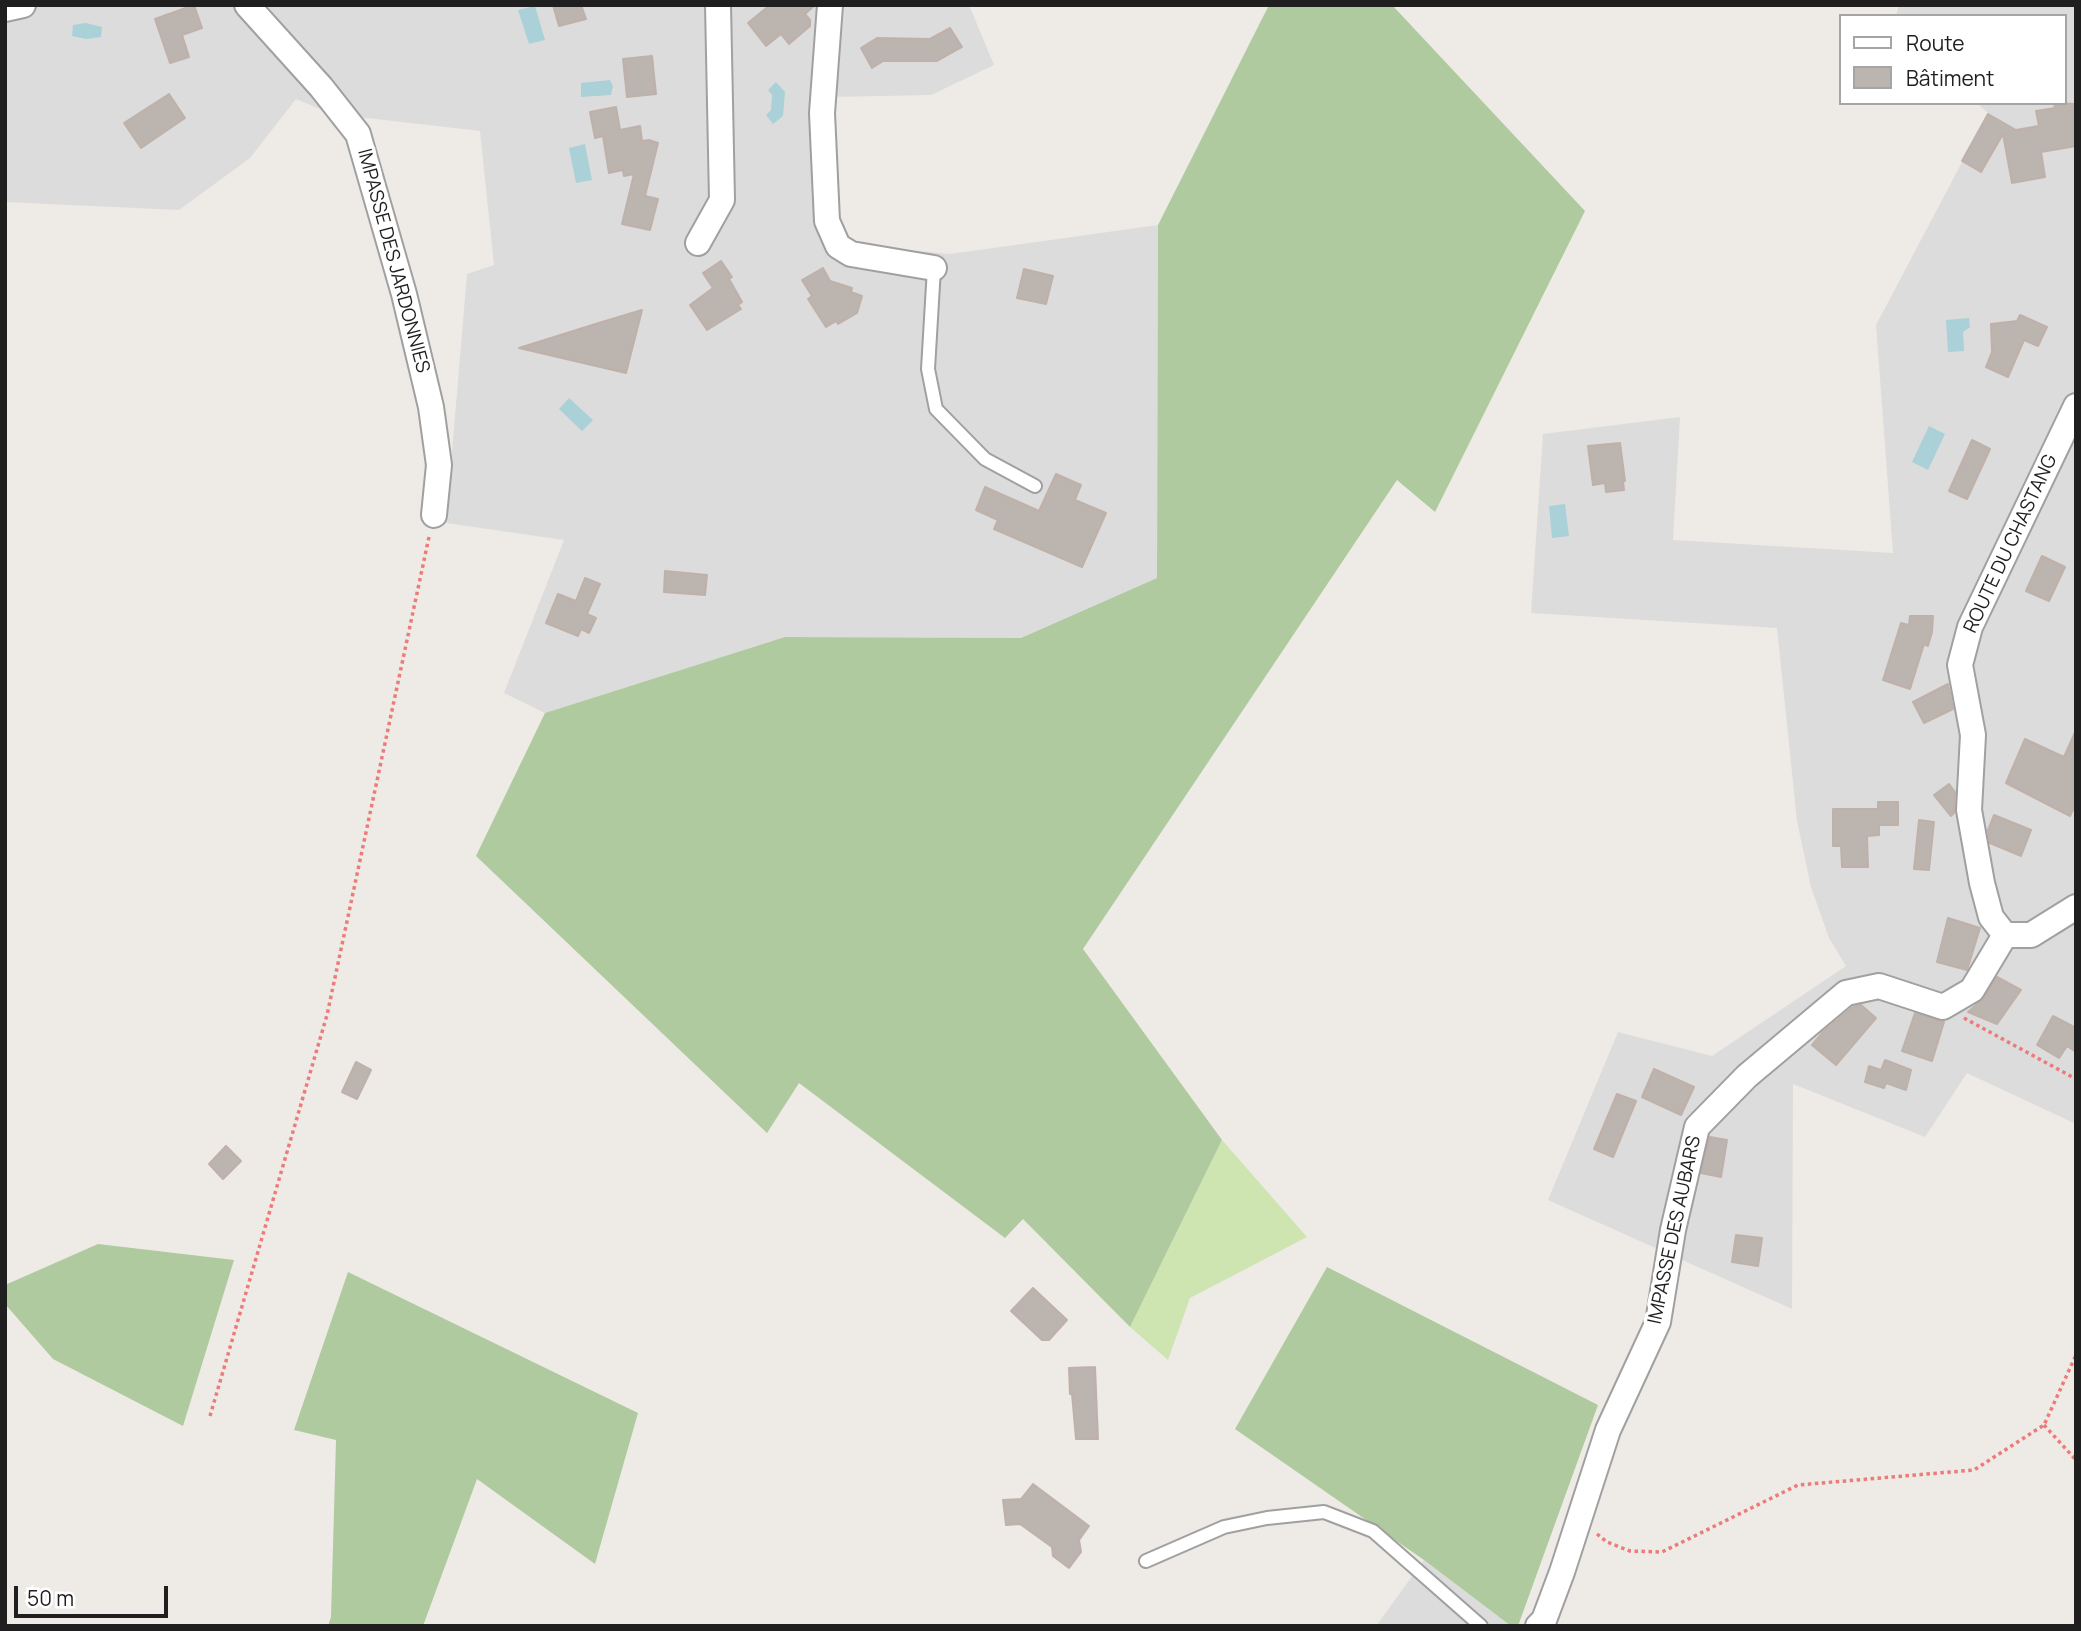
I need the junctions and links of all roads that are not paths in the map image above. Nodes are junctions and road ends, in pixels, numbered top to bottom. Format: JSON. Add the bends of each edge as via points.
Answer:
{"nodes":[{"id":1,"x":23,"y":5,"type":"edge"},
{"id":2,"x":247,"y":5,"type":"edge"},
{"id":3,"x":718,"y":5,"type":"edge"},
{"id":4,"x":830,"y":5,"type":"edge"},
{"id":5,"x":5,"y":9,"type":"edge"},
{"id":6,"x":698,"y":243,"type":"dead end"},
{"id":7,"x":934,"y":268,"type":"joint"},
{"id":8,"x":2076,"y":406,"type":"edge"},
{"id":9,"x":1035,"y":486,"type":"dead end"},
{"id":10,"x":433,"y":515,"type":"road end"},
{"id":11,"x":2076,"y":907,"type":"edge"},
{"id":12,"x":2005,"y":935,"type":"junction"},
{"id":13,"x":1146,"y":1560,"type":"dead end"},
{"id":14,"x":1480,"y":1626,"type":"edge"},
{"id":15,"x":1538,"y":1626,"type":"edge"}],
"edges":[{"from":1,"to":5,"type":"street"},
{"from":2,"to":10,"type":"street","name":"IMPASSE DES JARDONNIES","via":[[358,134],[431,407],[439,464]]},
{"from":3,"to":6,"type":"street","via":[[722,200]]},
{"from":4,"to":7,"type":"street","via":[[822,113],[827,221],[838,246],[850,254]]},
{"from":7,"to":9,"type":"lane","via":[[928,369],[936,409],[985,459]]},
{"from":8,"to":12,"type":"street","name":"ROUTE DU CHASTANG","via":[[1970,627],[1961,665],[1973,734],[1969,810],[1991,917]]},
{"from":11,"to":12,"type":"street","via":[[2031,935]]},
{"from":12,"to":15,"type":"street","name":"IMPASSE DES AUBARS","via":[[1972,990],[1943,1007],[1879,986],[1846,993],[1747,1076],[1697,1127],[1658,1322],[1608,1430],[1558,1584]]},
{"from":13,"to":14,"type":"lane","via":[[1224,1527],[1324,1512],[1373,1531]]}]}
